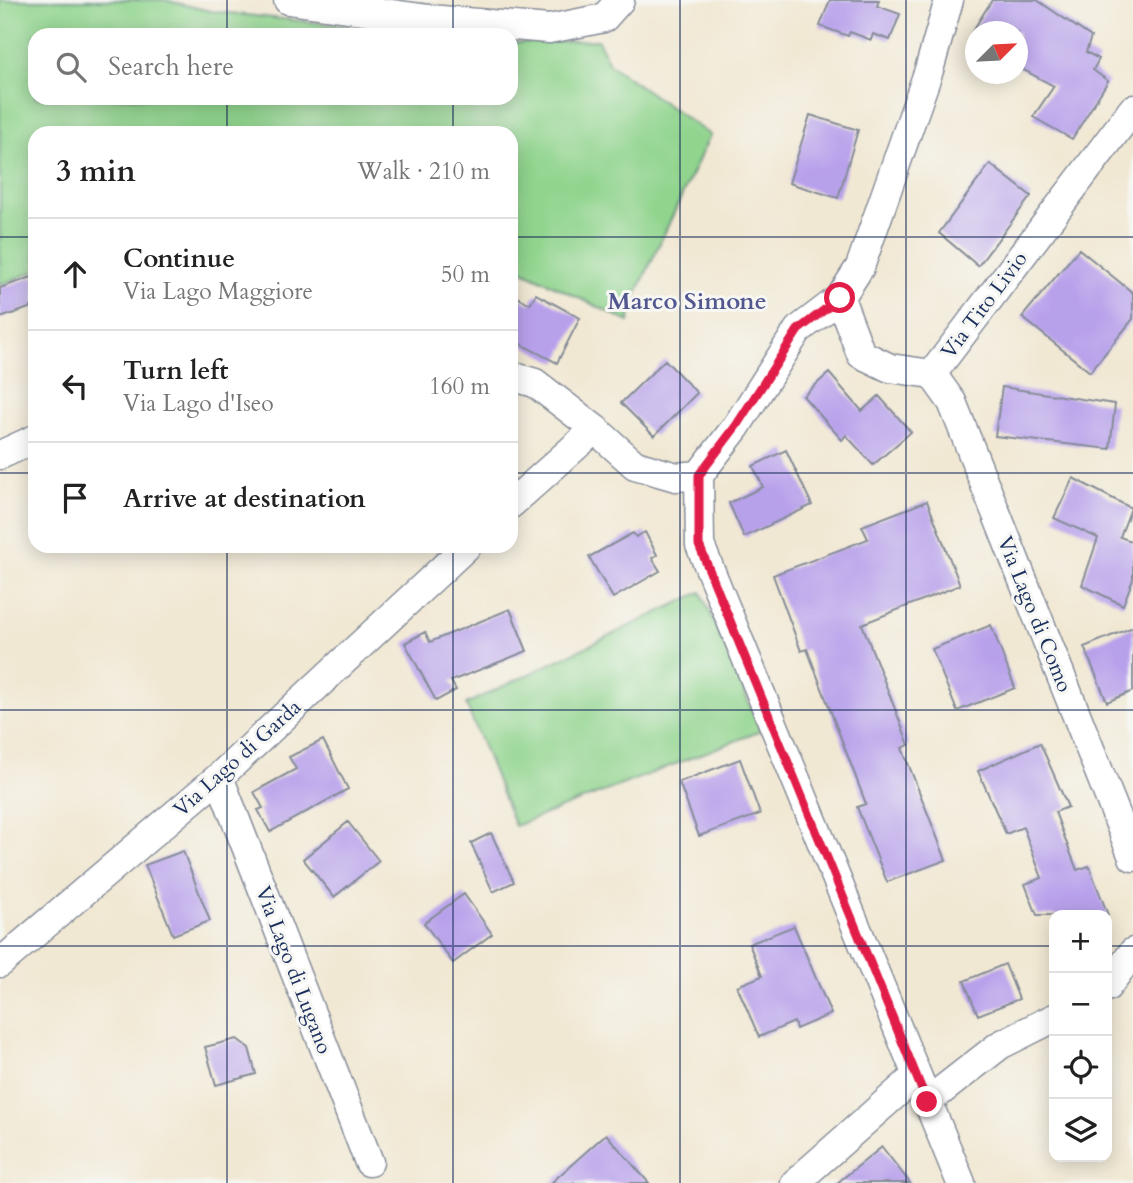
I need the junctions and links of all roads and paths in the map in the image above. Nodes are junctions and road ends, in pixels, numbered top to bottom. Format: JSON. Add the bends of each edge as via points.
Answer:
{"nodes":[{"id":1,"x":288,"y":0,"type":"edge"},
{"id":2,"x":620,"y":0,"type":"edge"},
{"id":3,"x":949,"y":0,"type":"edge"},
{"id":4,"x":1133,"y":109,"type":"edge"},
{"id":5,"x":840,"y":298,"type":"junction"},
{"id":6,"x":932,"y":374,"type":"junction"},
{"id":7,"x":518,"y":378,"type":"edge"},
{"id":8,"x":595,"y":429,"type":"junction"},
{"id":9,"x":28,"y":442,"type":"edge"},
{"id":10,"x":0,"y":455,"type":"edge"},
{"id":11,"x":699,"y":475,"type":"junction"},
{"id":12,"x":518,"y":499,"type":"edge"},
{"id":13,"x":459,"y":553,"type":"edge"},
{"id":14,"x":219,"y":777,"type":"junction"},
{"id":15,"x":1133,"y":857,"type":"edge"},
{"id":16,"x":1133,"y":952,"type":"edge"},
{"id":17,"x":0,"y":962,"type":"edge"},
{"id":18,"x":1112,"y":980,"type":"edge"},
{"id":19,"x":1049,"y":1020,"type":"edge"},
{"id":20,"x":916,"y":1076,"type":"junction"},
{"id":21,"x":927,"y":1102,"type":"junction"},
{"id":22,"x":369,"y":1162,"type":"dead end"},
{"id":23,"x":795,"y":1183,"type":"edge"},
{"id":24,"x":961,"y":1183,"type":"edge"}],
"edges":[{"from":1,"to":2,"type":"street","via":[[549,29],[604,19]]},
{"from":3,"to":5,"type":"street","via":[[860,267]]},
{"from":4,"to":6,"type":"street","name":"Via Tito Livio"},
{"from":5,"to":6,"type":"street","name":"Via Tito Livio","via":[[860,354],[890,368]]},
{"from":5,"to":11,"type":"street","via":[[798,330]]},
{"from":6,"to":15,"type":"street","name":"Via Lago di Como","via":[[952,402]]},
{"from":7,"to":8,"type":"street","via":[[535,383]]},
{"from":8,"to":11,"type":"street","via":[[635,465],[676,477]]},
{"from":8,"to":12,"type":"street"},
{"from":9,"to":10,"type":"street"},
{"from":11,"to":20,"type":"street","via":[[699,545]]},
{"from":13,"to":14,"type":"street","name":"Via Lago di Garda"},
{"from":14,"to":17,"type":"street","name":"Via Lago di Garda"},
{"from":14,"to":22,"type":"street","name":"Via Lago di Lugano"},
{"from":16,"to":18,"type":"street"},
{"from":19,"to":21,"type":"street","via":[[1000,1045]]},
{"from":20,"to":21,"type":"street"},
{"from":20,"to":23,"type":"street"},
{"from":21,"to":24,"type":"street"}]}
